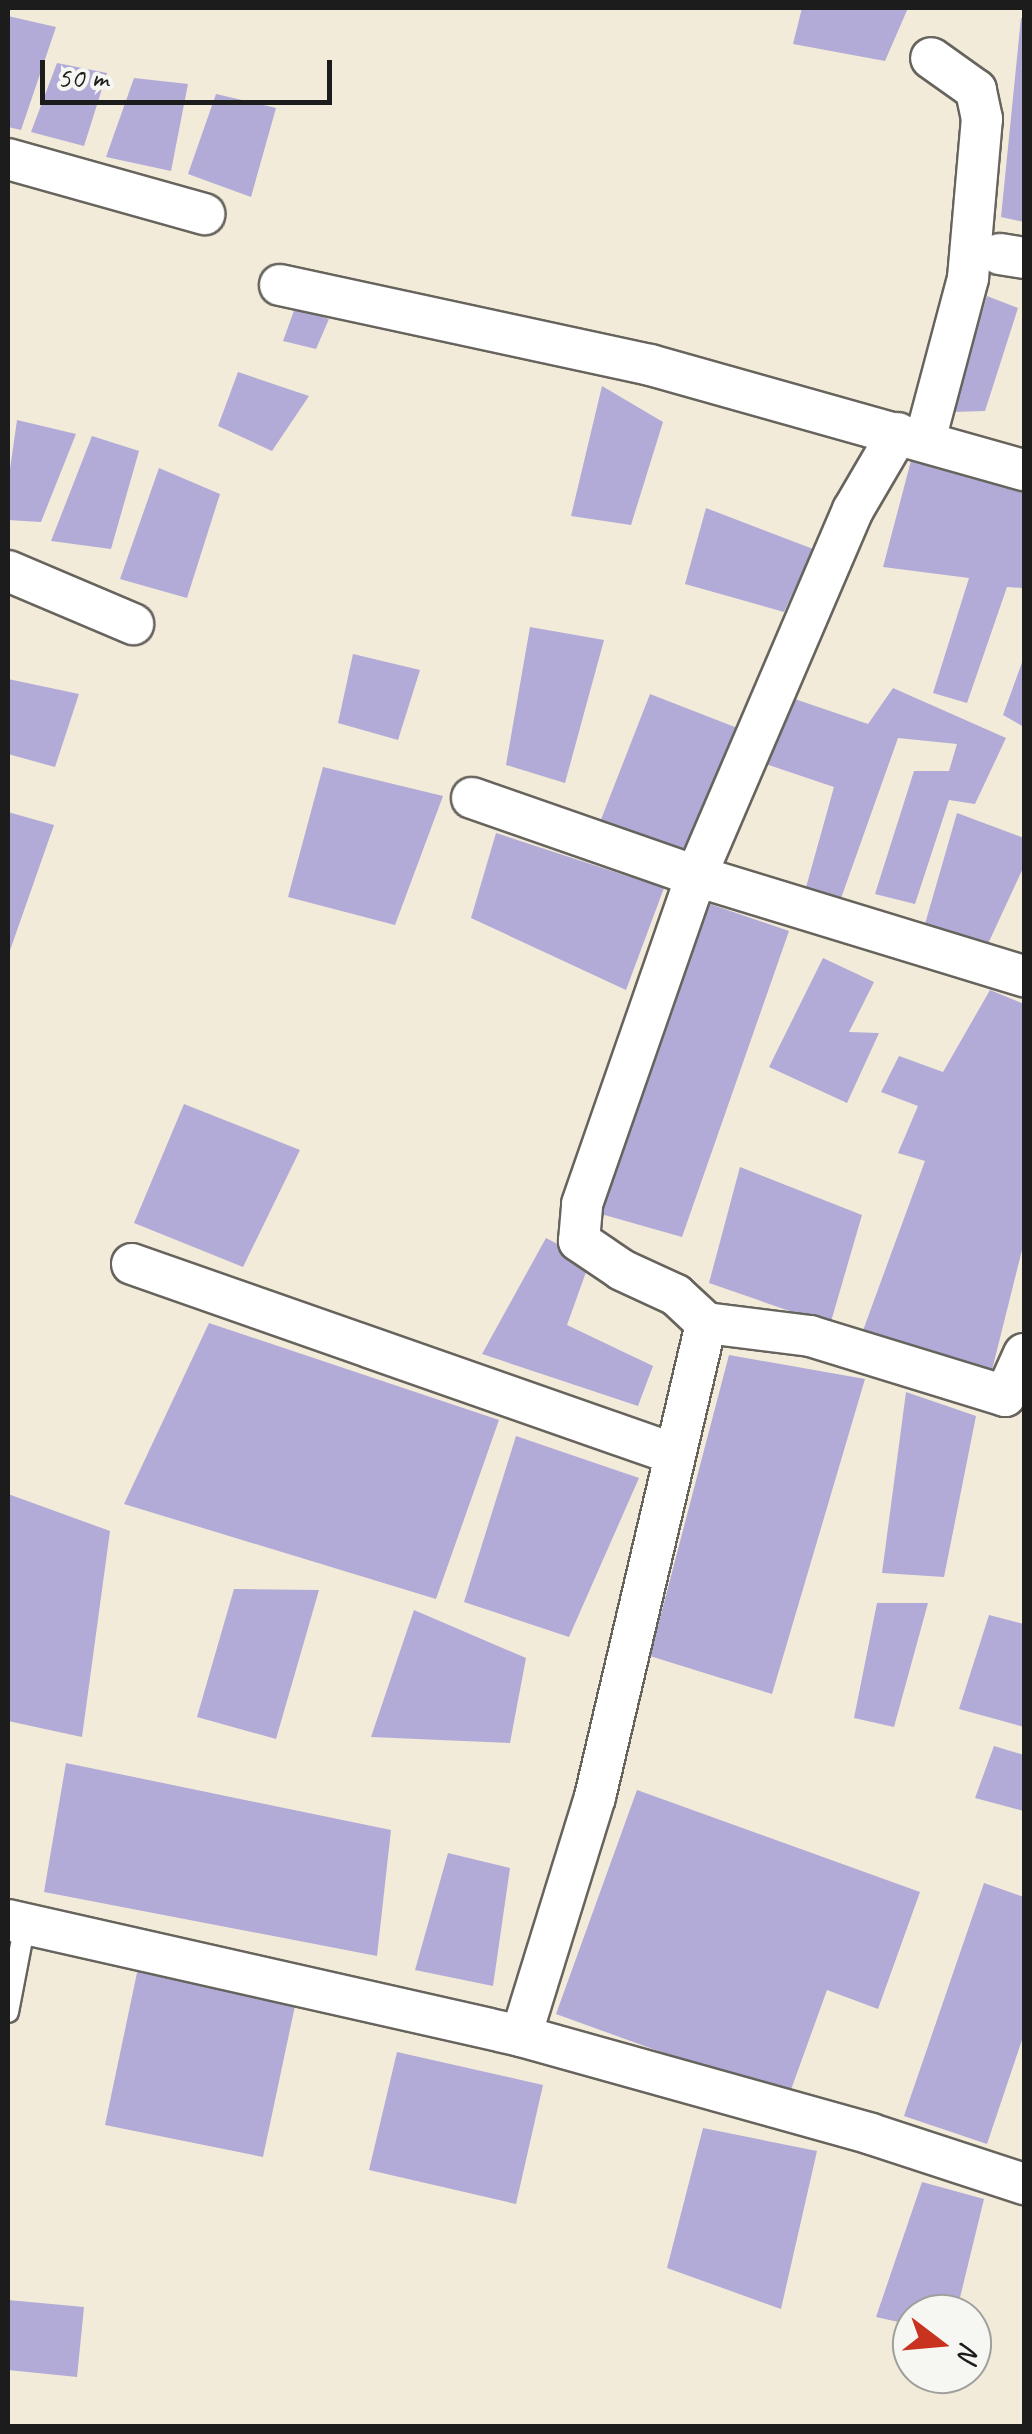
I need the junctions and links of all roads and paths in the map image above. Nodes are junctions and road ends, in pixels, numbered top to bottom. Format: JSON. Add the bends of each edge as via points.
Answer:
{"nodes":[{"id":1,"x":931,"y":58,"type":"dead end"},
{"id":2,"x":8,"y":159,"type":"edge"},
{"id":3,"x":204,"y":214,"type":"dead end"},
{"id":4,"x":280,"y":285,"type":"dead end"},
{"id":5,"x":912,"y":436,"type":"junction"},
{"id":6,"x":1024,"y":470,"type":"edge"},
{"id":7,"x":8,"y":571,"type":"edge"},
{"id":8,"x":133,"y":624,"type":"dead end"},
{"id":9,"x":472,"y":798,"type":"dead end"},
{"id":10,"x":696,"y":876,"type":"junction"},
{"id":11,"x":1024,"y":976,"type":"edge"},
{"id":12,"x":132,"y":1264,"type":"dead end"},
{"id":13,"x":706,"y":1323,"type":"junction"},
{"id":14,"x":1024,"y":1354,"type":"edge"},
{"id":15,"x":674,"y":1454,"type":"junction"},
{"id":16,"x":16,"y":1922,"type":"edge"},
{"id":17,"x":8,"y":2012,"type":"edge"},
{"id":18,"x":521,"y":2036,"type":"junction"},
{"id":19,"x":1024,"y":2184,"type":"edge"}],
"edges":[{"from":1,"to":5,"type":"street","via":[[976,90],[982,119],[968,278]]},
{"from":2,"to":3,"type":"street"},
{"from":4,"to":5,"type":"street","via":[[650,365]]},
{"from":5,"to":6,"type":"street"},
{"from":5,"to":10,"type":"street","via":[[853,510]]},
{"from":7,"to":8,"type":"street"},
{"from":9,"to":10,"type":"street"},
{"from":10,"to":11,"type":"street"},
{"from":10,"to":13,"type":"street","via":[[582,1204],[579,1241],[676,1296]]},
{"from":12,"to":15,"type":"street"},
{"from":13,"to":14,"type":"street","via":[[810,1336],[1005,1396]]},
{"from":13,"to":15,"type":"street"},
{"from":15,"to":18,"type":"street","via":[[595,1798]]},
{"from":16,"to":17,"type":"lane"},
{"from":16,"to":18,"type":"street"},
{"from":18,"to":19,"type":"street"}]}
